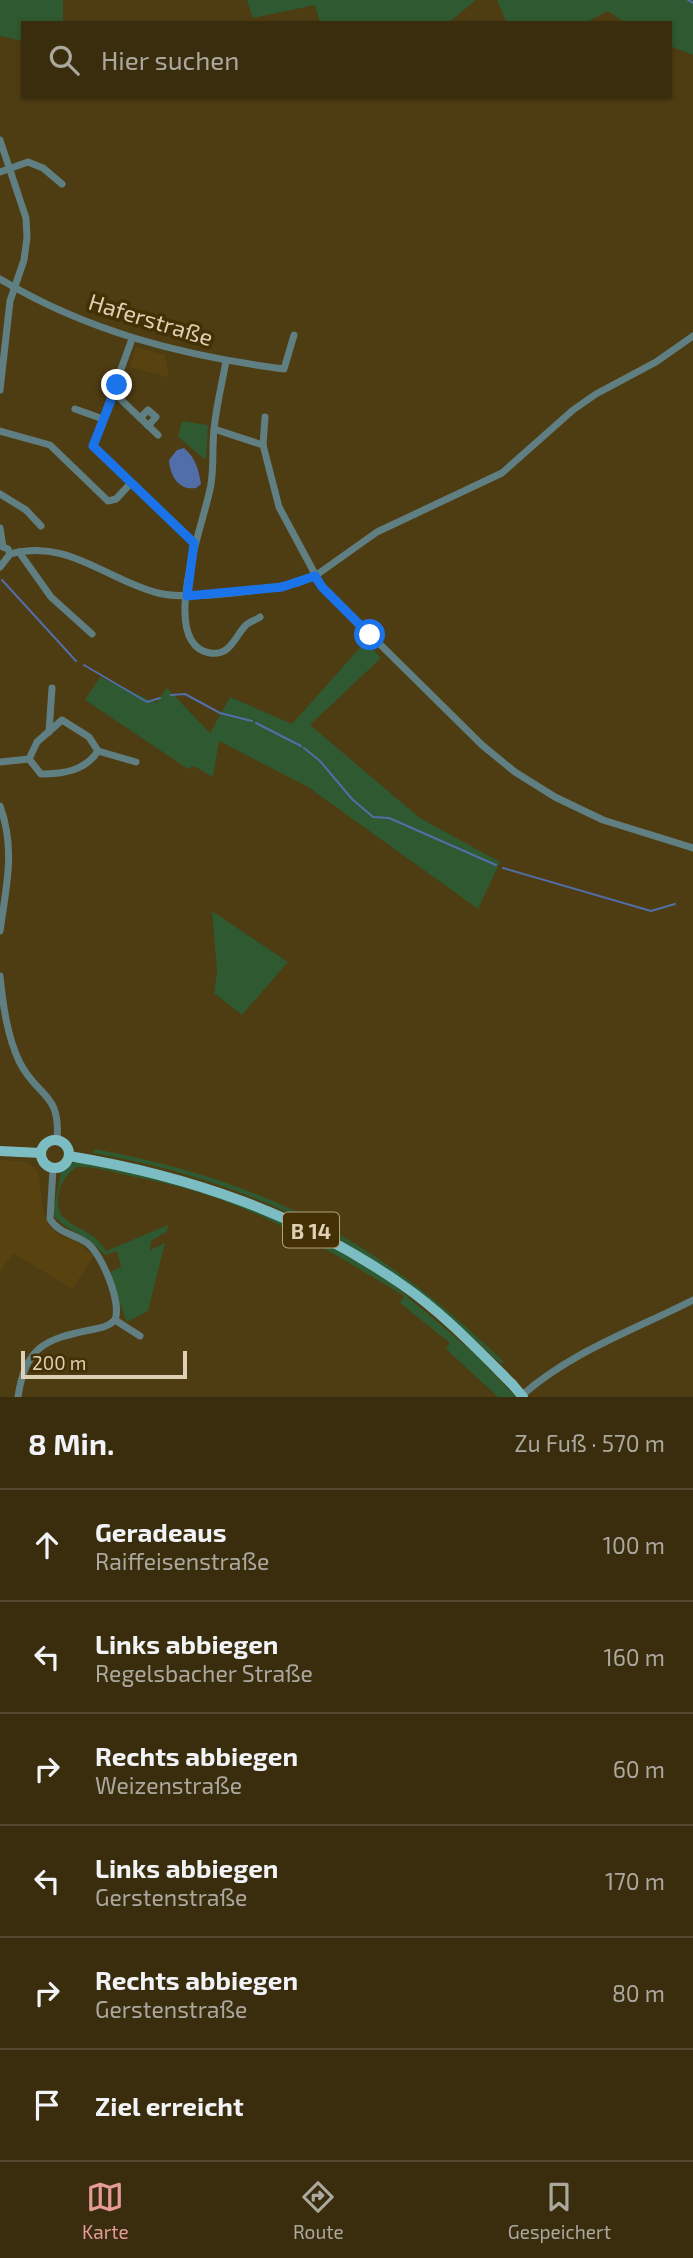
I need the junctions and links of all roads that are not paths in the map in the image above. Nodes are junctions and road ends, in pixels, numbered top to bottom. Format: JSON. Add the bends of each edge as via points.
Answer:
{"nodes":[{"id":1,"x":0,"y":140,"type":"edge"},
{"id":2,"x":10,"y":168,"type":"junction"},
{"id":3,"x":0,"y":172,"type":"edge"},
{"id":4,"x":62,"y":184,"type":"dead end"},
{"id":5,"x":0,"y":279,"type":"edge"},
{"id":6,"x":13,"y":287,"type":"junction"},
{"id":7,"x":293,"y":335,"type":"dead end"},
{"id":8,"x":693,"y":336,"type":"edge"},
{"id":9,"x":132,"y":339,"type":"junction"},
{"id":10,"x":226,"y":361,"type":"junction"},
{"id":11,"x":0,"y":390,"type":"edge"},
{"id":12,"x":114,"y":393,"type":"junction"},
{"id":13,"x":75,"y":409,"type":"dead end"},
{"id":14,"x":265,"y":418,"type":"dead end"},
{"id":15,"x":103,"y":419,"type":"junction"},
{"id":16,"x":214,"y":429,"type":"junction"},
{"id":17,"x":0,"y":430,"type":"edge"},
{"id":18,"x":158,"y":435,"type":"dead end"},
{"id":19,"x":263,"y":445,"type":"junction"},
{"id":20,"x":130,"y":484,"type":"junction"},
{"id":21,"x":0,"y":494,"type":"edge"},
{"id":22,"x":41,"y":526,"type":"dead end"},
{"id":23,"x":0,"y":528,"type":"edge"},
{"id":24,"x":194,"y":543,"type":"junction"},
{"id":25,"x":1,"y":547,"type":"edge"},
{"id":26,"x":15,"y":553,"type":"junction"},
{"id":27,"x":0,"y":567,"type":"edge"},
{"id":28,"x":315,"y":576,"type":"junction"},
{"id":29,"x":187,"y":596,"type":"junction"},
{"id":30,"x":260,"y":617,"type":"dead end"},
{"id":31,"x":92,"y":634,"type":"dead end"},
{"id":32,"x":52,"y":688,"type":"dead end"},
{"id":33,"x":49,"y":732,"type":"junction"},
{"id":34,"x":98,"y":751,"type":"junction"},
{"id":35,"x":29,"y":759,"type":"junction"},
{"id":36,"x":0,"y":762,"type":"edge"},
{"id":37,"x":136,"y":762,"type":"dead end"},
{"id":38,"x":0,"y":806,"type":"edge"},
{"id":39,"x":692,"y":846,"type":"edge"},
{"id":40,"x":0,"y":931,"type":"edge"},
{"id":41,"x":0,"y":976,"type":"edge"},
{"id":42,"x":57,"y":1140,"type":"junction"},
{"id":43,"x":0,"y":1150,"type":"edge"},
{"id":44,"x":41,"y":1153,"type":"junction"},
{"id":45,"x":69,"y":1156,"type":"junction"},
{"id":46,"x":53,"y":1169,"type":"junction"},
{"id":47,"x":693,"y":1300,"type":"edge"},
{"id":48,"x":115,"y":1320,"type":"junction"},
{"id":49,"x":140,"y":1336,"type":"dead end"},
{"id":50,"x":18,"y":1397,"type":"edge"},
{"id":51,"x":521,"y":1397,"type":"edge"}],
"edges":[{"from":1,"to":2,"type":"street"},
{"from":2,"to":3,"type":"street"},
{"from":2,"to":4,"type":"street","via":[[28,162]]},
{"from":2,"to":6,"type":"street","via":[[26,218],[27,238]]},
{"from":5,"to":6,"type":"street","name":"Haferstraße"},
{"from":6,"to":9,"type":"street","name":"Haferstraße"},
{"from":6,"to":11,"type":"street"},
{"from":7,"to":10,"type":"street","name":"Haferstraße","via":[[284,369]]},
{"from":8,"to":28,"type":"street","via":[[573,410],[502,473],[377,532]]},
{"from":9,"to":10,"type":"street","name":"Haferstraße"},
{"from":9,"to":12,"type":"street"},
{"from":10,"to":16,"type":"street"},
{"from":12,"to":15,"type":"street"},
{"from":12,"to":18,"type":"street"},
{"from":13,"to":15,"type":"street"},
{"from":14,"to":19,"type":"street"},
{"from":15,"to":20,"type":"street","via":[[93,446]]},
{"from":16,"to":19,"type":"street"},
{"from":16,"to":24,"type":"street","via":[[211,486]]},
{"from":17,"to":20,"type":"street","via":[[50,445],[108,501]]},
{"from":19,"to":28,"type":"street","via":[[279,508]]},
{"from":20,"to":24,"type":"street"},
{"from":21,"to":22,"type":"street"},
{"from":23,"to":25,"type":"street"},
{"from":24,"to":29,"type":"street"},
{"from":25,"to":26,"type":"street"},
{"from":26,"to":27,"type":"street"},
{"from":26,"to":29,"type":"street","via":[[65,553],[160,594]]},
{"from":26,"to":31,"type":"street","via":[[51,597]]},
{"from":28,"to":29,"type":"street","via":[[282,587]]},
{"from":28,"to":39,"type":"street","via":[[482,745],[515,772],[603,820]]},
{"from":29,"to":30,"type":"street","via":[[187,629],[201,649],[212,653],[228,649],[246,626]]},
{"from":32,"to":33,"type":"street"},
{"from":33,"to":34,"type":"street","via":[[62,720],[89,737]]},
{"from":33,"to":35,"type":"street","via":[[37,742]]},
{"from":34,"to":35,"type":"street","via":[[79,769],[58,774],[41,774]]},
{"from":34,"to":37,"type":"street"},
{"from":35,"to":36,"type":"street"},
{"from":38,"to":40,"type":"street","via":[[11,861]]},
{"from":41,"to":42,"type":"street","via":[[12,1043],[27,1075],[56,1109]]},
{"from":42,"to":44,"type":"main road","via":[[46,1143]]},
{"from":42,"to":45,"type":"main road","via":[[68,1147]]},
{"from":43,"to":44,"type":"main road"},
{"from":44,"to":46,"type":"main road","via":[[42,1161]]},
{"from":45,"to":46,"type":"main road","via":[[64,1166]]},
{"from":45,"to":51,"type":"main road","number":"B 14","bridge":true,"via":[[137,1168],[283,1215],[403,1285],[461,1333]]},
{"from":46,"to":48,"type":"street","via":[[50,1219],[99,1255],[118,1306]]},
{"from":47,"to":51,"type":"street","via":[[597,1345],[538,1380]]},
{"from":48,"to":49,"type":"street"},
{"from":48,"to":50,"type":"street","via":[[104,1327],[60,1336],[37,1348],[21,1379]]}]}
